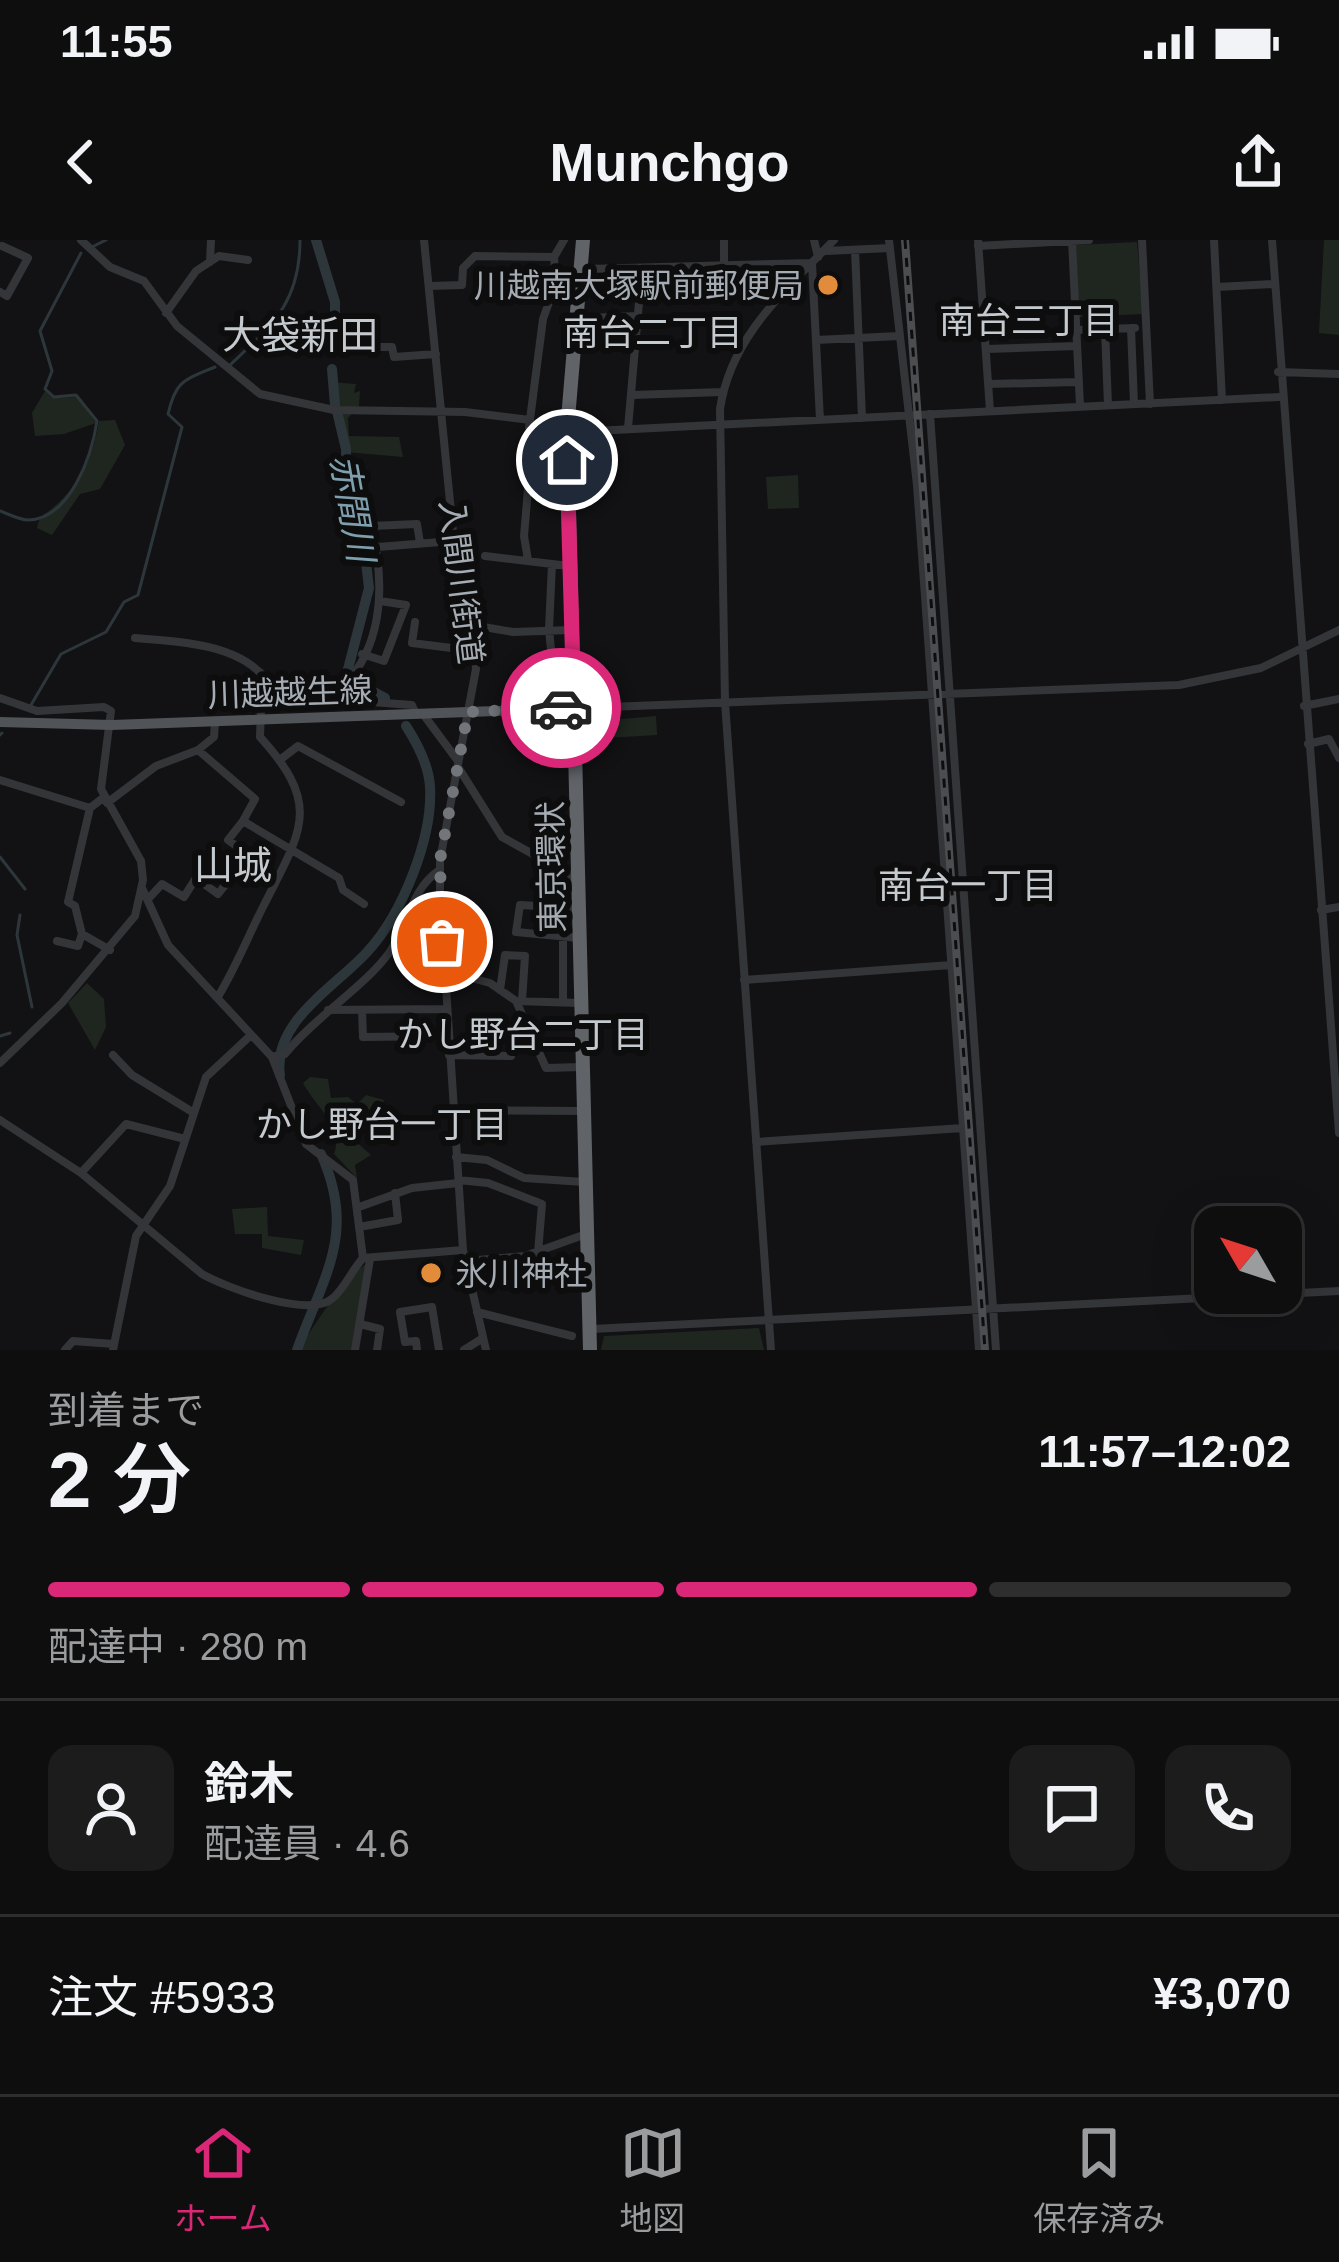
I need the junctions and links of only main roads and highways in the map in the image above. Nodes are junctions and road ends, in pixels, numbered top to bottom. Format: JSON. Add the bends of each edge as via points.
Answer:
{"nodes":[{"id":1,"x":579,"y":241,"type":"edge"},
{"id":2,"x":578,"y":708,"type":"junction"},
{"id":3,"x":0,"y":722,"type":"edge"},
{"id":4,"x":592,"y":1329,"type":"junction"},
{"id":5,"x":593,"y":1350,"type":"edge"}],
"edges":[{"from":1,"to":2,"type":"highway","name":"東京環状","via":[[567,460]]},
{"from":1,"to":2,"type":"highway","name":"東京環状","via":[[587,269],[574,432]]},
{"from":2,"to":3,"type":"main road","name":"川越越生線"},
{"from":2,"to":4,"type":"highway","name":"東京環状"},
{"from":2,"to":4,"type":"highway","name":"東京環状","via":[[571,937]]},
{"from":4,"to":5,"type":"highway","name":"東京環状"}]}
